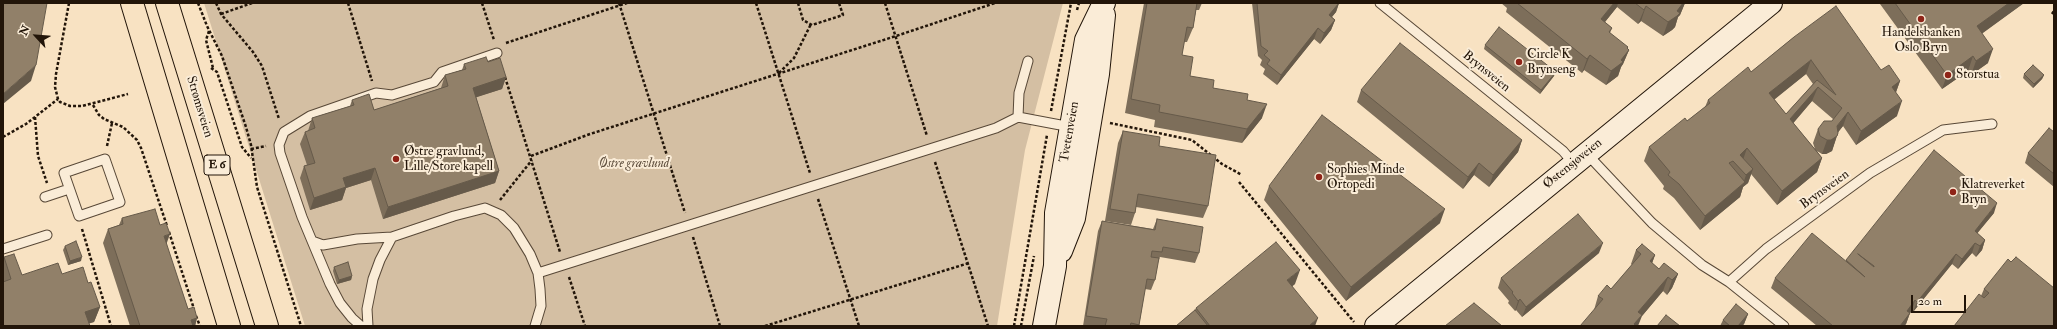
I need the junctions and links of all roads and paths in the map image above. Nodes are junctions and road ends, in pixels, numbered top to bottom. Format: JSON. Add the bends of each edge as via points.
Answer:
{"nodes":[{"id":1,"x":68,"y":3,"type":"edge"},
{"id":2,"x":132,"y":3,"type":"edge"},
{"id":3,"x":167,"y":3,"type":"edge"},
{"id":4,"x":198,"y":3,"type":"edge"},
{"id":5,"x":216,"y":3,"type":"edge"},
{"id":6,"x":252,"y":3,"type":"edge"},
{"id":7,"x":348,"y":3,"type":"edge"},
{"id":8,"x":482,"y":3,"type":"edge"},
{"id":9,"x":627,"y":3,"type":"edge"},
{"id":10,"x":756,"y":3,"type":"edge"},
{"id":11,"x":798,"y":3,"type":"edge"},
{"id":12,"x":839,"y":3,"type":"edge"},
{"id":13,"x":885,"y":3,"type":"edge"},
{"id":14,"x":995,"y":3,"type":"edge"},
{"id":15,"x":1071,"y":3,"type":"edge"},
{"id":16,"x":1105,"y":3,"type":"edge"},
{"id":17,"x":1380,"y":3,"type":"edge"},
{"id":18,"x":1771,"y":3,"type":"edge"},
{"id":19,"x":619,"y":4,"type":"edge"},
{"id":20,"x":221,"y":14,"type":"junction"},
{"id":21,"x":811,"y":24,"type":"junction"},
{"id":22,"x":209,"y":31,"type":"junction"},
{"id":23,"x":896,"y":36,"type":"junction"},
{"id":24,"x":496,"y":49,"type":"junction"},
{"id":25,"x":1028,"y":60,"type":"dead end"},
{"id":26,"x":778,"y":74,"type":"junction"},
{"id":27,"x":376,"y":93,"type":"junction"},
{"id":28,"x":128,"y":94,"type":"dead end"},
{"id":29,"x":58,"y":99,"type":"junction"},
{"id":30,"x":93,"y":104,"type":"junction"},
{"id":31,"x":654,"y":114,"type":"junction"},
{"id":32,"x":35,"y":117,"type":"junction"},
{"id":33,"x":1018,"y":117,"type":"junction"},
{"id":34,"x":112,"y":123,"type":"junction"},
{"id":35,"x":1049,"y":123,"type":"junction"},
{"id":36,"x":1107,"y":123,"type":"dead end"},
{"id":37,"x":1992,"y":124,"type":"dead end"},
{"id":38,"x":1071,"y":127,"type":"junction"},
{"id":39,"x":284,"y":132,"type":"junction"},
{"id":40,"x":926,"y":134,"type":"dead end"},
{"id":41,"x":3,"y":136,"type":"edge"},
{"id":42,"x":531,"y":156,"type":"junction"},
{"id":43,"x":104,"y":159,"type":"junction"},
{"id":44,"x":252,"y":159,"type":"junction"},
{"id":45,"x":1581,"y":159,"type":"junction"},
{"id":46,"x":532,"y":160,"type":"junction"},
{"id":47,"x":935,"y":162,"type":"dead end"},
{"id":48,"x":810,"y":174,"type":"dead end"},
{"id":49,"x":1242,"y":175,"type":"dead end"},
{"id":50,"x":1239,"y":182,"type":"dead end"},
{"id":51,"x":69,"y":189,"type":"junction"},
{"id":52,"x":48,"y":196,"type":"joint"},
{"id":53,"x":819,"y":200,"type":"dead end"},
{"id":54,"x":493,"y":211,"type":"junction"},
{"id":55,"x":79,"y":216,"type":"junction"},
{"id":56,"x":689,"y":225,"type":"junction"},
{"id":57,"x":47,"y":235,"type":"dead end"},
{"id":58,"x":392,"y":237,"type":"junction"},
{"id":59,"x":312,"y":242,"type":"junction"},
{"id":60,"x":3,"y":249,"type":"edge"},
{"id":61,"x":969,"y":263,"type":"junction"},
{"id":62,"x":564,"y":265,"type":"junction"},
{"id":63,"x":1055,"y":266,"type":"junction"},
{"id":64,"x":538,"y":273,"type":"junction"},
{"id":65,"x":1729,"y":282,"type":"junction"},
{"id":66,"x":850,"y":300,"type":"junction"},
{"id":67,"x":1354,"y":322,"type":"dead end"},
{"id":68,"x":111,"y":326,"type":"edge"},
{"id":69,"x":200,"y":326,"type":"edge"},
{"id":70,"x":229,"y":326,"type":"edge"},
{"id":71,"x":267,"y":326,"type":"edge"},
{"id":72,"x":301,"y":326,"type":"edge"},
{"id":73,"x":361,"y":326,"type":"edge"},
{"id":74,"x":368,"y":326,"type":"edge"},
{"id":75,"x":535,"y":326,"type":"edge"},
{"id":76,"x":585,"y":326,"type":"edge"},
{"id":77,"x":720,"y":326,"type":"edge"},
{"id":78,"x":765,"y":326,"type":"edge"},
{"id":79,"x":859,"y":326,"type":"edge"},
{"id":80,"x":988,"y":326,"type":"edge"},
{"id":81,"x":1014,"y":326,"type":"edge"},
{"id":82,"x":1044,"y":326,"type":"edge"},
{"id":83,"x":1376,"y":326,"type":"edge"},
{"id":84,"x":1784,"y":326,"type":"edge"}],
"edges":[{"from":1,"to":29,"type":"path","via":[[56,74],[55,87]]},
{"from":2,"to":70,"type":"highway"},
{"from":3,"to":71,"type":"highway","name":"Strømsveien","number":"E 6"},
{"from":4,"to":22,"type":"path"},
{"from":5,"to":20,"type":"path"},
{"from":6,"to":20,"type":"path"},
{"from":7,"to":27,"type":"path"},
{"from":8,"to":24,"type":"path"},
{"from":9,"to":19,"type":"path"},
{"from":10,"to":26,"type":"path"},
{"from":11,"to":21,"type":"path","via":[[803,20]]},
{"from":12,"to":21,"type":"path","via":[[843,15]]},
{"from":13,"to":23,"type":"path"},
{"from":14,"to":23,"type":"path"},
{"from":15,"to":35,"type":"path"},
{"from":16,"to":38,"type":"main road","name":"Tvetenveien","via":[[1086,40]]},
{"from":16,"to":63,"type":"main road","name":"Tvetenveien","via":[[1098,74],[1074,218]]},
{"from":17,"to":45,"type":"lane","name":"Brynsveien","via":[[1563,151]]},
{"from":18,"to":45,"type":"main road","name":"Østensjøveien"},
{"from":19,"to":24,"type":"path"},
{"from":19,"to":31,"type":"path"},
{"from":20,"to":39,"type":"path","via":[[262,66]]},
{"from":21,"to":26,"type":"path","via":[[794,58]]},
{"from":22,"to":44,"type":"path","via":[[222,56],[251,145]]},
{"from":22,"to":44,"type":"path","via":[[206,40],[212,68],[218,72],[242,147]]},
{"from":23,"to":26,"type":"path"},
{"from":23,"to":40,"type":"path"},
{"from":24,"to":27,"type":"lane","via":[[442,72],[434,82],[392,95]]},
{"from":24,"to":42,"type":"path"},
{"from":25,"to":33,"type":"lane","via":[[1019,93]]},
{"from":26,"to":31,"type":"path"},
{"from":26,"to":48,"type":"path"},
{"from":27,"to":39,"type":"lane","via":[[310,116]]},
{"from":28,"to":30,"type":"path"},
{"from":29,"to":30,"type":"path","via":[[70,106]]},
{"from":29,"to":32,"type":"path"},
{"from":30,"to":34,"type":"path","via":[[98,115]]},
{"from":31,"to":42,"type":"path","via":[[553,146]]},
{"from":31,"to":56,"type":"path"},
{"from":32,"to":41,"type":"path"},
{"from":32,"to":52,"type":"path","via":[[38,156]]},
{"from":33,"to":35,"type":"lane"},
{"from":33,"to":56,"type":"lane","via":[[996,128]]},
{"from":34,"to":43,"type":"path"},
{"from":34,"to":69,"type":"path","via":[[131,133],[141,148]]},
{"from":35,"to":38,"type":"lane"},
{"from":35,"to":81,"type":"path"},
{"from":36,"to":49,"type":"path","via":[[1192,140],[1222,164]]},
{"from":37,"to":65,"type":"lane","name":"Brynsveien","via":[[1943,130],[1870,173],[1766,249]]},
{"from":38,"to":63,"type":"main road","name":"Tvetenveien","via":[[1056,214]]},
{"from":39,"to":59,"type":"lane","via":[[279,145],[280,153]]},
{"from":42,"to":46,"type":"path"},
{"from":43,"to":51,"type":"lane","via":[[64,173]]},
{"from":43,"to":55,"type":"lane","via":[[120,202]]},
{"from":44,"to":72,"type":"path","via":[[257,187]]},
{"from":45,"to":65,"type":"lane","name":"Brynsveien","via":[[1652,224],[1702,265]]},
{"from":45,"to":83,"type":"main road","name":"Østensjøveien"},
{"from":46,"to":54,"type":"path"},
{"from":46,"to":62,"type":"path"},
{"from":47,"to":61,"type":"path"},
{"from":50,"to":67,"type":"path"},
{"from":51,"to":52,"type":"lane"},
{"from":51,"to":55,"type":"lane"},
{"from":53,"to":66,"type":"path"},
{"from":54,"to":58,"type":"lane","via":[[478,209]]},
{"from":54,"to":64,"type":"lane","via":[[514,228]]},
{"from":55,"to":68,"type":"path"},
{"from":56,"to":62,"type":"lane"},
{"from":56,"to":77,"type":"path"},
{"from":57,"to":60,"type":"lane"},
{"from":58,"to":59,"type":"lane","via":[[357,238],[323,245]]},
{"from":58,"to":74,"type":"lane","via":[[373,279],[367,309]]},
{"from":59,"to":73,"type":"lane","via":[[340,303]]},
{"from":61,"to":66,"type":"path"},
{"from":61,"to":80,"type":"path"},
{"from":62,"to":64,"type":"lane"},
{"from":62,"to":76,"type":"path"},
{"from":63,"to":82,"type":"main road","name":"Tvetenveien"},
{"from":64,"to":75,"type":"lane","via":[[540,306]]},
{"from":65,"to":84,"type":"lane","name":"Brynsveien"},
{"from":66,"to":78,"type":"path"},
{"from":66,"to":79,"type":"path"}]}
